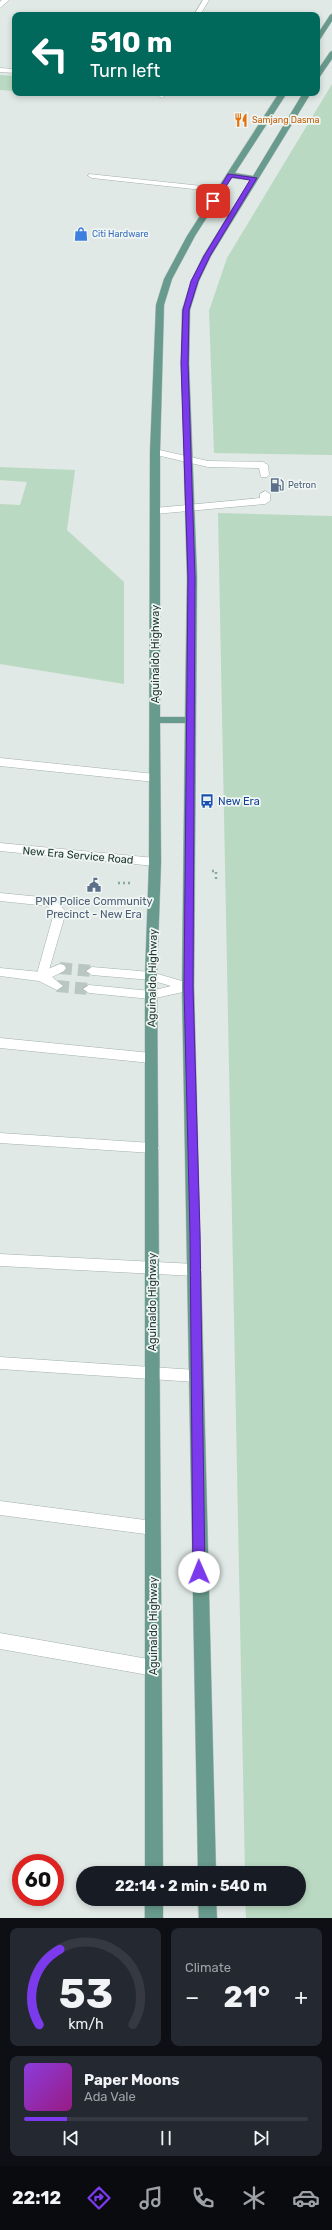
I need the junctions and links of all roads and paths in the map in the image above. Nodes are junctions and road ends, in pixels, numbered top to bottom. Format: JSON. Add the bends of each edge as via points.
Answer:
{"nodes":[{"id":1,"x":6,"y":0,"type":"edge"},
{"id":2,"x":206,"y":0,"type":"edge"},
{"id":3,"x":0,"y":6,"type":"edge"},
{"id":4,"x":198,"y":12,"type":"edge"},
{"id":5,"x":332,"y":16,"type":"edge"},
{"id":6,"x":320,"y":31,"type":"edge"},
{"id":7,"x":332,"y":53,"type":"edge"},
{"id":8,"x":0,"y":70,"type":"edge"},
{"id":9,"x":12,"y":71,"type":"edge"},
{"id":10,"x":320,"y":72,"type":"edge"},
{"id":11,"x":281,"y":96,"type":"edge"},
{"id":12,"x":305,"y":96,"type":"edge"},
{"id":13,"x":230,"y":175,"type":"junction"},
{"id":14,"x":92,"y":176,"type":"dead end"},
{"id":15,"x":254,"y":178,"type":"junction"},
{"id":16,"x":221,"y":190,"type":"junction"},
{"id":17,"x":155,"y":452,"type":"junction"},
{"id":18,"x":187,"y":459,"type":"junction"},
{"id":19,"x":242,"y":464,"type":"junction"},
{"id":20,"x":243,"y":474,"type":"dead end"},
{"id":21,"x":264,"y":475,"type":"dead end"},
{"id":22,"x":265,"y":494,"type":"dead end"},
{"id":23,"x":189,"y":509,"type":"junction"},
{"id":24,"x":155,"y":511,"type":"junction"},
{"id":25,"x":155,"y":720,"type":"junction"},
{"id":26,"x":190,"y":720,"type":"junction"},
{"id":27,"x":0,"y":762,"type":"edge"},
{"id":28,"x":155,"y":778,"type":"junction"},
{"id":29,"x":0,"y":847,"type":"edge"},
{"id":30,"x":155,"y":862,"type":"junction"},
{"id":31,"x":212,"y":872,"type":"dead end"},
{"id":32,"x":216,"y":879,"type":"dead end"},
{"id":33,"x":118,"y":883,"type":"dead end"},
{"id":34,"x":130,"y":883,"type":"dead end"},
{"id":35,"x":0,"y":898,"type":"edge"},
{"id":36,"x":60,"y":968,"type":"tunnel mouth"},
{"id":37,"x":92,"y":971,"type":"tunnel mouth"},
{"id":38,"x":0,"y":972,"type":"edge"},
{"id":39,"x":42,"y":976,"type":"junction"},
{"id":40,"x":151,"y":976,"type":"junction"},
{"id":41,"x":57,"y":986,"type":"tunnel mouth"},
{"id":42,"x":188,"y":987,"type":"junction"},
{"id":43,"x":89,"y":989,"type":"tunnel mouth"},
{"id":44,"x":151,"y":994,"type":"junction"},
{"id":45,"x":0,"y":1042,"type":"edge"},
{"id":46,"x":151,"y":1058,"type":"junction"},
{"id":47,"x":0,"y":1138,"type":"edge"},
{"id":48,"x":152,"y":1148,"type":"junction"},
{"id":49,"x":0,"y":1260,"type":"edge"},
{"id":50,"x":152,"y":1268,"type":"junction"},
{"id":51,"x":195,"y":1270,"type":"junction"},
{"id":52,"x":0,"y":1363,"type":"edge"},
{"id":53,"x":152,"y":1373,"type":"junction"},
{"id":54,"x":196,"y":1376,"type":"junction"},
{"id":55,"x":0,"y":1508,"type":"edge"},
{"id":56,"x":153,"y":1528,"type":"junction"},
{"id":57,"x":0,"y":1641,"type":"edge"},
{"id":58,"x":154,"y":1668,"type":"junction"},
{"id":59,"x":154,"y":1866,"type":"edge"},
{"id":60,"x":207,"y":1866,"type":"edge"},
{"id":61,"x":154,"y":1906,"type":"edge"},
{"id":62,"x":208,"y":1906,"type":"edge"},
{"id":63,"x":154,"y":1918,"type":"edge"},
{"id":64,"x":208,"y":1918,"type":"edge"}],
"edges":[{"from":1,"to":3,"type":"street"},
{"from":2,"to":4,"type":"street"},
{"from":5,"to":6,"type":"main road"},
{"from":7,"to":10,"type":"main road"},
{"from":8,"to":9,"type":"street"},
{"from":11,"to":13,"type":"main road","name":"Aguinaldo Highway"},
{"from":12,"to":15,"type":"main road"},
{"from":13,"to":15,"type":"main road"},
{"from":13,"to":16,"type":"main road","name":"Aguinaldo Highway"},
{"from":14,"to":16,"type":"street"},
{"from":15,"to":18,"type":"main road","via":[[194,281],[186,310],[184,363]]},
{"from":16,"to":17,"type":"main road","name":"Aguinaldo Highway","via":[[168,278],[160,305]]},
{"from":17,"to":18,"type":"street"},
{"from":17,"to":24,"type":"main road","name":"Aguinaldo Highway"},
{"from":18,"to":19,"type":"street","via":[[208,464]]},
{"from":18,"to":23,"type":"main road"},
{"from":19,"to":20,"type":"street"},
{"from":19,"to":21,"type":"street","via":[[263,465]]},
{"from":22,"to":23,"type":"street","via":[[265,501],[244,497]]},
{"from":23,"to":24,"type":"street"},
{"from":23,"to":26,"type":"main road","via":[[192,578]]},
{"from":24,"to":25,"type":"main road","name":"Aguinaldo Highway"},
{"from":25,"to":26,"type":"main road"},
{"from":25,"to":28,"type":"main road","name":"Aguinaldo Highway"},
{"from":26,"to":42,"type":"main road"},
{"from":27,"to":28,"type":"street"},
{"from":28,"to":30,"type":"main road","name":"Aguinaldo Highway"},
{"from":29,"to":30,"type":"street","name":"New Era Service Road"},
{"from":30,"to":40,"type":"main road","name":"Aguinaldo Highway"},
{"from":31,"to":32,"type":"path","via":[[216,872]]},
{"from":33,"to":34,"type":"path"},
{"from":35,"to":39,"type":"street","via":[[51,902],[60,912]]},
{"from":36,"to":39,"type":"street"},
{"from":37,"to":40,"type":"street"},
{"from":38,"to":39,"type":"street"},
{"from":39,"to":41,"type":"street"},
{"from":40,"to":42,"type":"street"},
{"from":40,"to":44,"type":"main road","name":"Aguinaldo Highway"},
{"from":42,"to":44,"type":"street"},
{"from":42,"to":51,"type":"main road"},
{"from":43,"to":44,"type":"street"},
{"from":44,"to":46,"type":"main road","name":"Aguinaldo Highway"},
{"from":45,"to":46,"type":"street"},
{"from":46,"to":48,"type":"main road","name":"Aguinaldo Highway"},
{"from":47,"to":48,"type":"street"},
{"from":48,"to":50,"type":"main road","name":"Aguinaldo Highway"},
{"from":49,"to":50,"type":"street"},
{"from":50,"to":51,"type":"street"},
{"from":50,"to":53,"type":"main road","name":"Aguinaldo Highway"},
{"from":51,"to":54,"type":"main road"},
{"from":52,"to":53,"type":"street"},
{"from":53,"to":54,"type":"street"},
{"from":53,"to":56,"type":"main road","name":"Aguinaldo Highway"},
{"from":54,"to":60,"type":"main road"},
{"from":55,"to":56,"type":"street"},
{"from":56,"to":58,"type":"main road","name":"Aguinaldo Highway"},
{"from":57,"to":58,"type":"street"},
{"from":58,"to":59,"type":"main road","name":"Aguinaldo Highway"},
{"from":61,"to":63,"type":"main road"},
{"from":62,"to":64,"type":"main road"}]}
